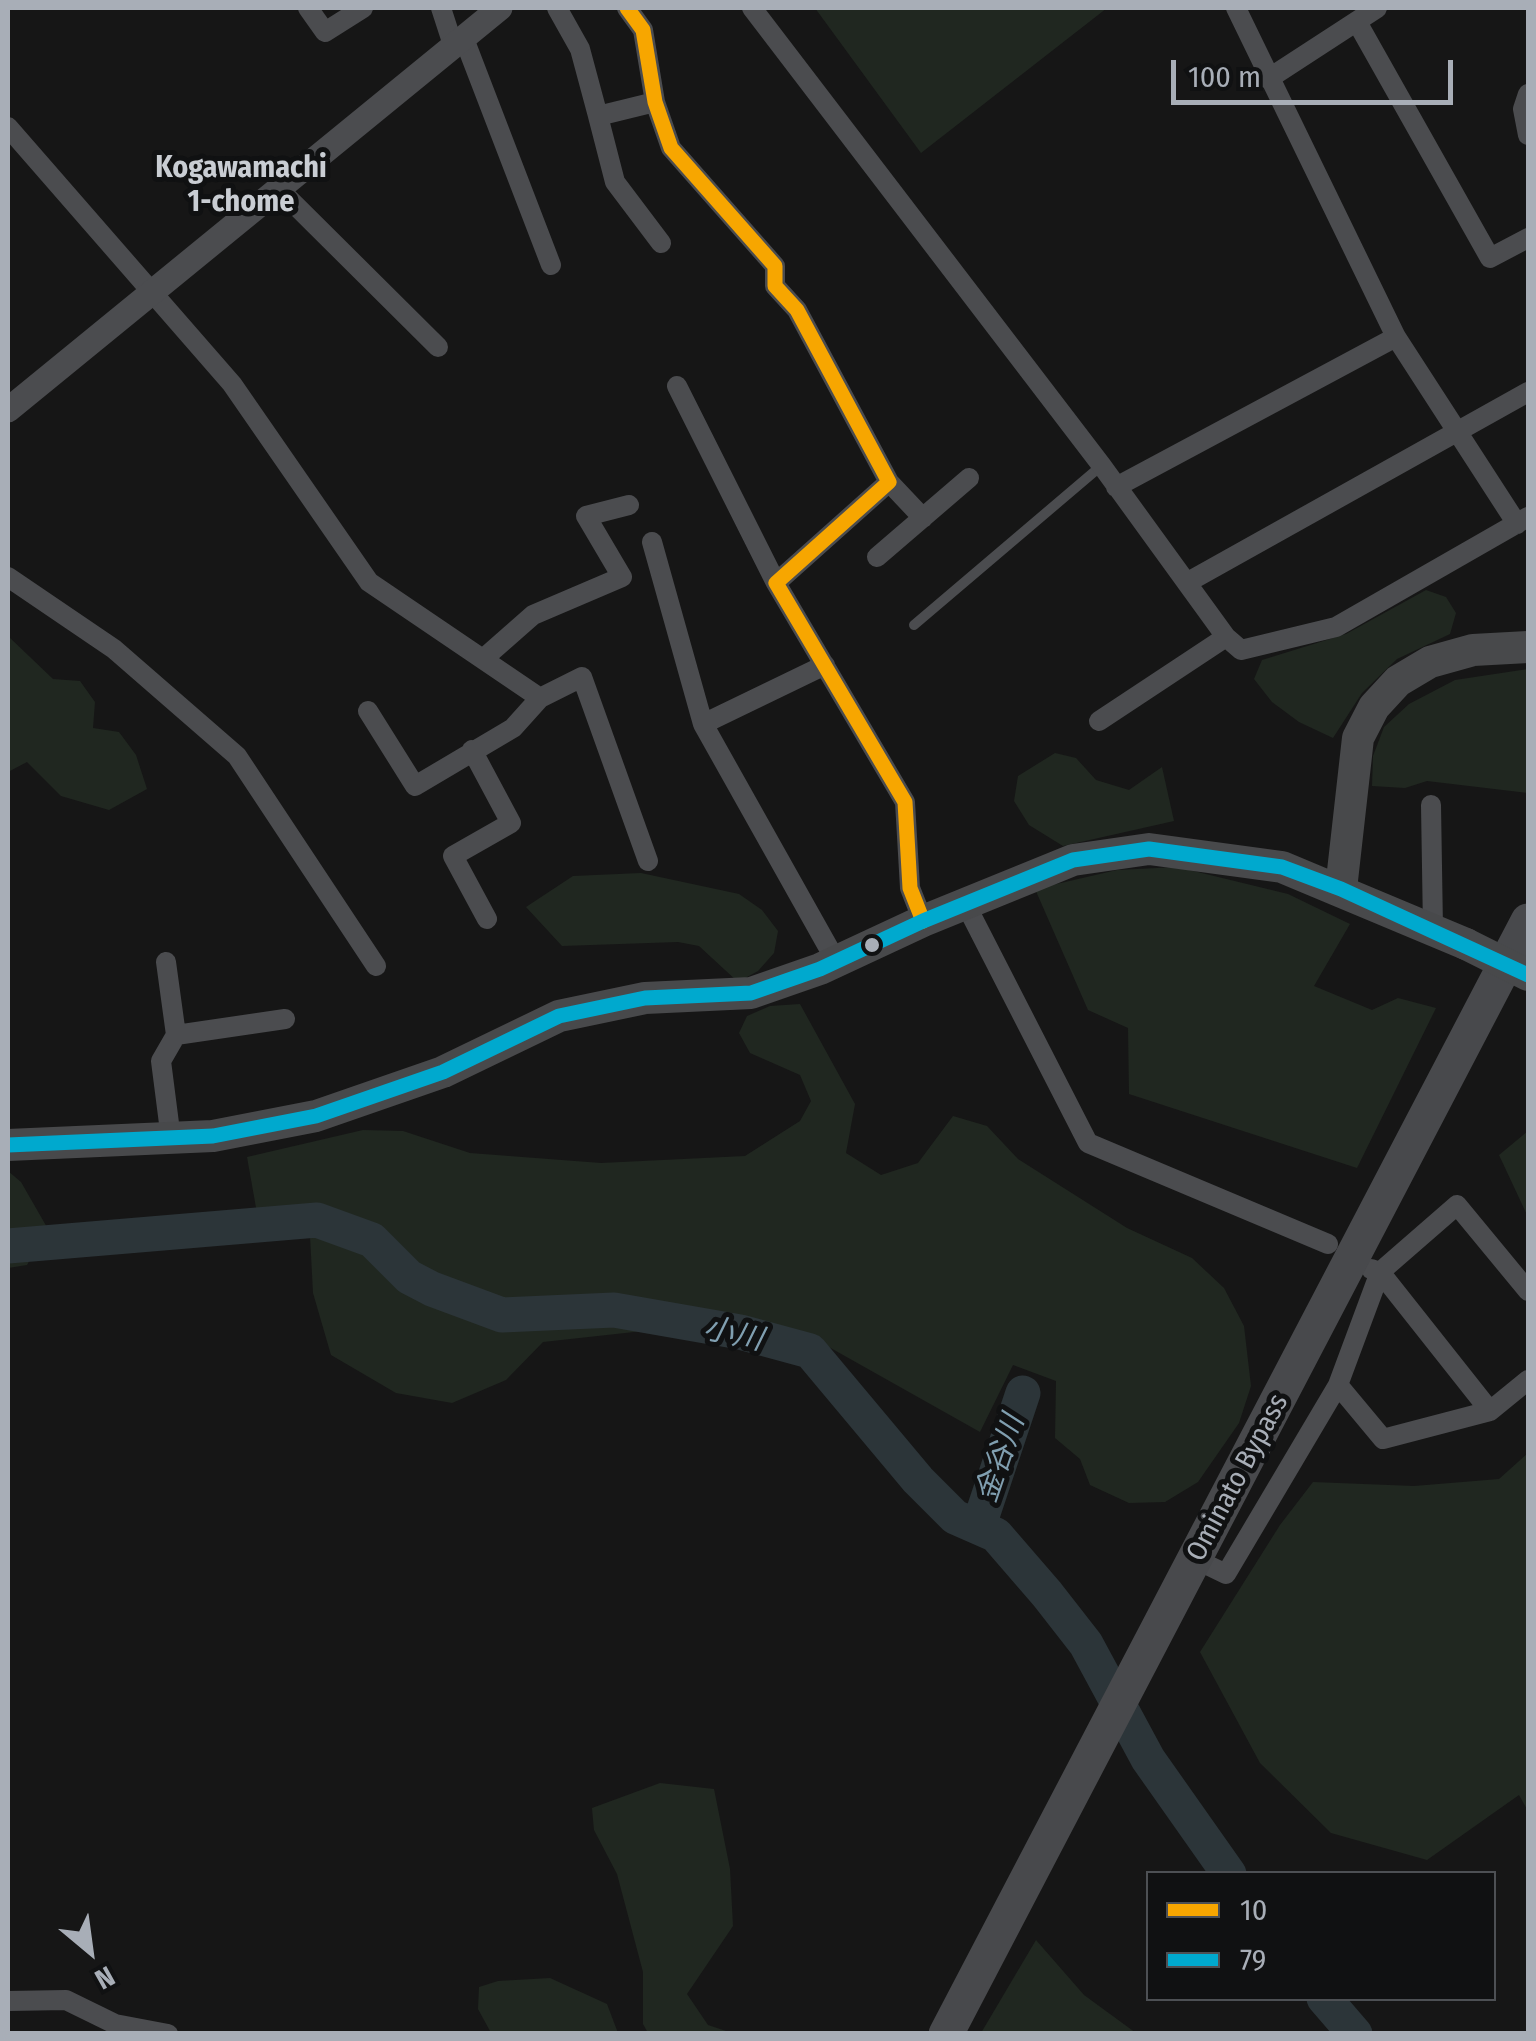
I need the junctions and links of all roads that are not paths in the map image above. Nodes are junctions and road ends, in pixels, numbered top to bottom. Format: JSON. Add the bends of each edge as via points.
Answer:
{"nodes":[{"id":1,"x":308,"y":8,"type":"edge"},
{"id":2,"x":363,"y":8,"type":"edge"},
{"id":3,"x":441,"y":8,"type":"edge"},
{"id":4,"x":500,"y":8,"type":"edge"},
{"id":5,"x":557,"y":8,"type":"edge"},
{"id":6,"x":627,"y":8,"type":"edge"},
{"id":7,"x":752,"y":8,"type":"edge"},
{"id":8,"x":1236,"y":8,"type":"edge"},
{"id":9,"x":1377,"y":8,"type":"edge"},
{"id":10,"x":1357,"y":22,"type":"junction"},
{"id":11,"x":458,"y":40,"type":"junction"},
{"id":12,"x":1268,"y":79,"type":"junction"},
{"id":13,"x":1528,"y":94,"type":"edge"},
{"id":14,"x":655,"y":102,"type":"junction"},
{"id":15,"x":598,"y":116,"type":"junction"},
{"id":16,"x":8,"y":127,"type":"edge"},
{"id":17,"x":1528,"y":135,"type":"edge"},
{"id":18,"x":277,"y":187,"type":"junction"},
{"id":19,"x":1528,"y":238,"type":"edge"},
{"id":20,"x":660,"y":243,"type":"dead end"},
{"id":21,"x":551,"y":264,"type":"dead end"},
{"id":22,"x":151,"y":292,"type":"junction"},
{"id":23,"x":1396,"y":337,"type":"junction"},
{"id":24,"x":438,"y":347,"type":"dead end"},
{"id":25,"x":677,"y":386,"type":"dead end"},
{"id":26,"x":1528,"y":392,"type":"edge"},
{"id":27,"x":8,"y":410,"type":"edge"},
{"id":28,"x":1460,"y":434,"type":"junction"},
{"id":29,"x":1102,"y":466,"type":"junction"},
{"id":30,"x":969,"y":478,"type":"dead end"},
{"id":31,"x":889,"y":482,"type":"junction"},
{"id":32,"x":1116,"y":487,"type":"junction"},
{"id":33,"x":629,"y":505,"type":"dead end"},
{"id":34,"x":923,"y":518,"type":"junction"},
{"id":35,"x":1523,"y":520,"type":"edge"},
{"id":36,"x":652,"y":542,"type":"dead end"},
{"id":37,"x":878,"y":557,"type":"dead end"},
{"id":38,"x":8,"y":578,"type":"edge"},
{"id":39,"x":1188,"y":582,"type":"junction"},
{"id":40,"x":776,"y":583,"type":"junction"},
{"id":41,"x":914,"y":625,"type":"dead end"},
{"id":42,"x":1226,"y":637,"type":"junction"},
{"id":43,"x":1528,"y":648,"type":"edge"},
{"id":44,"x":483,"y":660,"type":"junction"},
{"id":45,"x":826,"y":665,"type":"junction"},
{"id":46,"x":540,"y":698,"type":"junction"},
{"id":47,"x":368,"y":711,"type":"dead end"},
{"id":48,"x":1098,"y":721,"type":"dead end"},
{"id":49,"x":703,"y":724,"type":"junction"},
{"id":50,"x":472,"y":750,"type":"junction"},
{"id":51,"x":1431,"y":804,"type":"dead end"},
{"id":52,"x":648,"y":861,"type":"dead end"},
{"id":53,"x":1340,"y":888,"type":"junction"},
{"id":54,"x":965,"y":903,"type":"junction"},
{"id":55,"x":487,"y":919,"type":"dead end"},
{"id":56,"x":923,"y":920,"type":"junction"},
{"id":57,"x":1528,"y":921,"type":"edge"},
{"id":58,"x":1432,"y":929,"type":"junction"},
{"id":59,"x":836,"y":961,"type":"junction"},
{"id":60,"x":166,"y":962,"type":"dead end"},
{"id":61,"x":376,"y":966,"type":"dead end"},
{"id":62,"x":1528,"y":974,"type":"edge"},
{"id":63,"x":285,"y":1019,"type":"dead end"},
{"id":64,"x":176,"y":1035,"type":"junction"},
{"id":65,"x":170,"y":1139,"type":"junction"},
{"id":66,"x":8,"y":1145,"type":"edge"},
{"id":67,"x":1328,"y":1244,"type":"dead end"},
{"id":68,"x":1376,"y":1271,"type":"junction"},
{"id":69,"x":1528,"y":1291,"type":"edge"},
{"id":70,"x":1528,"y":1380,"type":"edge"},
{"id":71,"x":1338,"y":1385,"type":"junction"},
{"id":72,"x":1490,"y":1411,"type":"junction"},
{"id":73,"x":1188,"y":1573,"type":"junction"},
{"id":74,"x":8,"y":2001,"type":"edge"},
{"id":75,"x":168,"y":2034,"type":"edge"},
{"id":76,"x":946,"y":2034,"type":"edge"}],
"edges":[{"from":1,"to":2,"type":"street","via":[[325,32]]},
{"from":3,"to":11,"type":"street"},
{"from":4,"to":11,"type":"street"},
{"from":5,"to":15,"type":"street","via":[[580,50]]},
{"from":6,"to":14,"type":"street","via":[[644,30]]},
{"from":7,"to":29,"type":"street"},
{"from":8,"to":12,"type":"street"},
{"from":9,"to":10,"type":"street"},
{"from":10,"to":12,"type":"street"},
{"from":10,"to":19,"type":"street","via":[[1490,258]]},
{"from":11,"to":18,"type":"street"},
{"from":11,"to":21,"type":"street"},
{"from":12,"to":23,"type":"street"},
{"from":13,"to":17,"type":"street"},
{"from":14,"to":15,"type":"street"},
{"from":14,"to":31,"type":"street","via":[[672,148],[776,266],[775,286],[806,325]]},
{"from":15,"to":20,"type":"street","via":[[616,182]]},
{"from":16,"to":22,"type":"street"},
{"from":18,"to":22,"type":"street"},
{"from":18,"to":24,"type":"street"},
{"from":22,"to":27,"type":"street"},
{"from":22,"to":44,"type":"street","via":[[232,384],[368,582]]},
{"from":23,"to":28,"type":"street"},
{"from":23,"to":32,"type":"street"},
{"from":25,"to":40,"type":"street"},
{"from":26,"to":28,"type":"street"},
{"from":28,"to":35,"type":"street"},
{"from":28,"to":39,"type":"street"},
{"from":29,"to":32,"type":"street"},
{"from":29,"to":41,"type":"lane"},
{"from":30,"to":34,"type":"street"},
{"from":31,"to":34,"type":"street"},
{"from":31,"to":40,"type":"street"},
{"from":32,"to":39,"type":"street"},
{"from":33,"to":44,"type":"street","via":[[586,516],[622,577],[534,615]]},
{"from":34,"to":37,"type":"street"},
{"from":35,"to":42,"type":"street","via":[[1336,627],[1240,650]]},
{"from":36,"to":49,"type":"street"},
{"from":38,"to":61,"type":"street","via":[[114,649],[237,756]]},
{"from":39,"to":42,"type":"street"},
{"from":40,"to":45,"type":"street"},
{"from":42,"to":48,"type":"street"},
{"from":43,"to":53,"type":"main road","via":[[1473,650],[1430,662],[1398,680],[1374,707],[1358,738]]},
{"from":44,"to":46,"type":"street"},
{"from":45,"to":49,"type":"street"},
{"from":45,"to":56,"type":"street","via":[[904,802],[910,888]]},
{"from":46,"to":50,"type":"street","via":[[513,728]]},
{"from":46,"to":52,"type":"street","via":[[582,677]]},
{"from":47,"to":50,"type":"street","via":[[415,786]]},
{"from":49,"to":59,"type":"street"},
{"from":50,"to":55,"type":"street","via":[[511,823],[453,856]]},
{"from":51,"to":58,"type":"street"},
{"from":53,"to":54,"type":"main road","via":[[1282,867],[1149,849],[1073,860]]},
{"from":53,"to":58,"type":"main road"},
{"from":54,"to":56,"type":"main road"},
{"from":54,"to":67,"type":"street","via":[[1088,1143]]},
{"from":56,"to":59,"type":"main road"},
{"from":57,"to":73,"type":"highway","name":"Ominato Bypass"},
{"from":58,"to":62,"type":"main road","bridge":true},
{"from":59,"to":65,"type":"main road","via":[[751,992],[645,998],[560,1016],[443,1072],[316,1116]]},
{"from":60,"to":64,"type":"street"},
{"from":63,"to":64,"type":"street"},
{"from":64,"to":65,"type":"street","via":[[160,1061]]},
{"from":65,"to":66,"type":"main road"},
{"from":68,"to":69,"type":"street","via":[[1458,1205]]},
{"from":68,"to":71,"type":"street"},
{"from":68,"to":72,"type":"street"},
{"from":70,"to":72,"type":"street"},
{"from":71,"to":72,"type":"street","via":[[1384,1440]]},
{"from":71,"to":73,"type":"street","via":[[1226,1574]]},
{"from":73,"to":76,"type":"highway","name":"Ominato Bypass"},
{"from":74,"to":75,"type":"street","via":[[66,2000],[115,2024]]}]}
